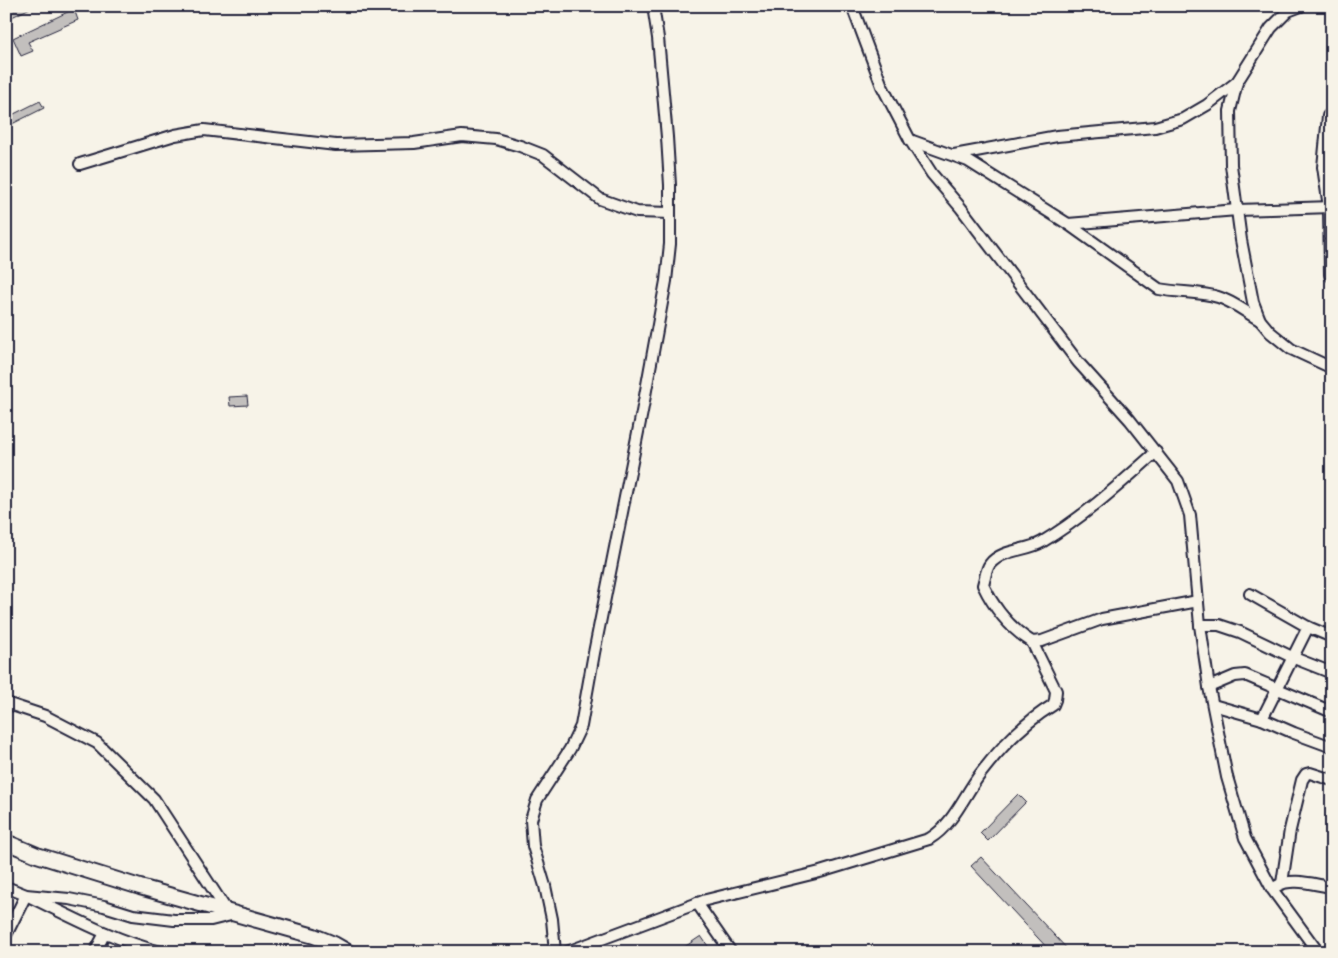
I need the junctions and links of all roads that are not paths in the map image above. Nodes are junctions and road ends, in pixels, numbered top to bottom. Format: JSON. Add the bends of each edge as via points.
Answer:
{"nodes":[{"id":1,"x":653,"y":6,"type":"edge"},
{"id":2,"x":852,"y":6,"type":"edge"},
{"id":3,"x":1301,"y":6,"type":"edge"},
{"id":4,"x":1237,"y":82,"type":"junction"},
{"id":5,"x":1332,"y":112,"type":"edge"},
{"id":6,"x":910,"y":140,"type":"junction"},
{"id":7,"x":954,"y":155,"type":"junction"},
{"id":8,"x":80,"y":164,"type":"dead end"},
{"id":9,"x":1330,"y":207,"type":"edge"},
{"id":10,"x":1237,"y":210,"type":"junction"},
{"id":11,"x":670,"y":213,"type":"junction"},
{"id":12,"x":1068,"y":224,"type":"junction"},
{"id":13,"x":1332,"y":277,"type":"edge"},
{"id":14,"x":1260,"y":320,"type":"junction"},
{"id":15,"x":1332,"y":368,"type":"edge"},
{"id":16,"x":1156,"y":452,"type":"junction"},
{"id":17,"x":1250,"y":594,"type":"dead end"},
{"id":18,"x":1198,"y":601,"type":"junction"},
{"id":19,"x":1200,"y":625,"type":"junction"},
{"id":20,"x":1308,"y":627,"type":"junction"},
{"id":21,"x":1332,"y":637,"type":"edge"},
{"id":22,"x":1032,"y":642,"type":"junction"},
{"id":23,"x":1294,"y":658,"type":"junction"},
{"id":24,"x":1332,"y":673,"type":"edge"},
{"id":25,"x":1209,"y":687,"type":"junction"},
{"id":26,"x":1278,"y":688,"type":"junction"},
{"id":27,"x":6,"y":703,"type":"edge"},
{"id":28,"x":1213,"y":705,"type":"junction"},
{"id":29,"x":1332,"y":712,"type":"edge"},
{"id":30,"x":1262,"y":719,"type":"junction"},
{"id":31,"x":1332,"y":747,"type":"edge"},
{"id":32,"x":1332,"y":780,"type":"edge"},
{"id":33,"x":6,"y":842,"type":"edge"},
{"id":34,"x":1282,"y":883,"type":"junction"},
{"id":35,"x":6,"y":887,"type":"edge"},
{"id":36,"x":1332,"y":887,"type":"edge"},
{"id":37,"x":1272,"y":890,"type":"junction"},
{"id":38,"x":26,"y":895,"type":"junction"},
{"id":39,"x":698,"y":903,"type":"junction"},
{"id":40,"x":232,"y":912,"type":"junction"},
{"id":41,"x":105,"y":934,"type":"junction"},
{"id":42,"x":6,"y":935,"type":"edge"},
{"id":43,"x":94,"y":952,"type":"edge"},
{"id":44,"x":161,"y":952,"type":"edge"},
{"id":45,"x":348,"y":952,"type":"edge"},
{"id":46,"x":555,"y":952,"type":"edge"},
{"id":47,"x":567,"y":952,"type":"edge"},
{"id":48,"x":731,"y":952,"type":"edge"},
{"id":49,"x":1318,"y":952,"type":"edge"}],
"edges":[{"from":1,"to":11,"type":"street","via":[[667,137]]},
{"from":2,"to":6,"type":"street","via":[[882,86]]},
{"from":3,"to":4,"type":"street","via":[[1288,12],[1271,28]]},
{"from":4,"to":7,"type":"street","via":[[1183,119],[1155,126],[1057,136]]},
{"from":4,"to":10,"type":"street","via":[[1230,111],[1231,165]]},
{"from":5,"to":9,"type":"street","via":[[1328,116],[1323,167]]},
{"from":6,"to":7,"type":"street"},
{"from":6,"to":16,"type":"street","via":[[932,174],[1078,362]]},
{"from":7,"to":12,"type":"street"},
{"from":8,"to":11,"type":"street","via":[[175,135],[204,130],[336,145],[414,143],[462,136],[496,139],[543,155],[600,199],[637,212]]},
{"from":9,"to":10,"type":"street"},
{"from":9,"to":13,"type":"street"},
{"from":10,"to":12,"type":"street"},
{"from":10,"to":14,"type":"street","via":[[1253,302]]},
{"from":11,"to":46,"type":"street","via":[[666,281],[581,726],[537,800],[531,820],[533,846],[552,919]]},
{"from":12,"to":14,"type":"street","via":[[1159,288],[1220,297]]},
{"from":14,"to":15,"type":"street","via":[[1291,349]]},
{"from":16,"to":18,"type":"street","via":[[1178,481],[1190,515]]},
{"from":16,"to":22,"type":"street","via":[[1098,503],[1041,543],[1002,555],[989,564],[983,585],[990,600],[1010,624]]},
{"from":17,"to":20,"type":"street"},
{"from":18,"to":19,"type":"street"},
{"from":18,"to":22,"type":"street","via":[[1102,620]]},
{"from":19,"to":23,"type":"street","via":[[1219,625],[1240,632]]},
{"from":19,"to":25,"type":"street"},
{"from":20,"to":21,"type":"street"},
{"from":20,"to":23,"type":"street"},
{"from":22,"to":39,"type":"street","via":[[1056,691],[1053,705],[1025,725],[996,756],[940,832],[836,867]]},
{"from":23,"to":24,"type":"street"},
{"from":23,"to":26,"type":"street"},
{"from":25,"to":26,"type":"street","via":[[1244,675]]},
{"from":25,"to":28,"type":"street"},
{"from":26,"to":29,"type":"street"},
{"from":26,"to":30,"type":"street"},
{"from":27,"to":40,"type":"street","via":[[45,716],[97,743],[154,799]]},
{"from":28,"to":30,"type":"street"},
{"from":28,"to":37,"type":"street","via":[[1227,777],[1245,838]]},
{"from":30,"to":31,"type":"street"},
{"from":32,"to":34,"type":"street","via":[[1310,773],[1302,780]]},
{"from":33,"to":40,"type":"main road","via":[[140,887]]},
{"from":34,"to":36,"type":"street"},
{"from":34,"to":37,"type":"street"},
{"from":35,"to":38,"type":"street"},
{"from":37,"to":49,"type":"street"},
{"from":38,"to":40,"type":"street","via":[[69,899],[133,915],[174,920],[211,920]]},
{"from":38,"to":41,"type":"street"},
{"from":38,"to":42,"type":"street"},
{"from":39,"to":47,"type":"street"},
{"from":39,"to":48,"type":"street"},
{"from":40,"to":45,"type":"main road","via":[[314,936]]},
{"from":41,"to":43,"type":"street"},
{"from":41,"to":44,"type":"street"}]}
